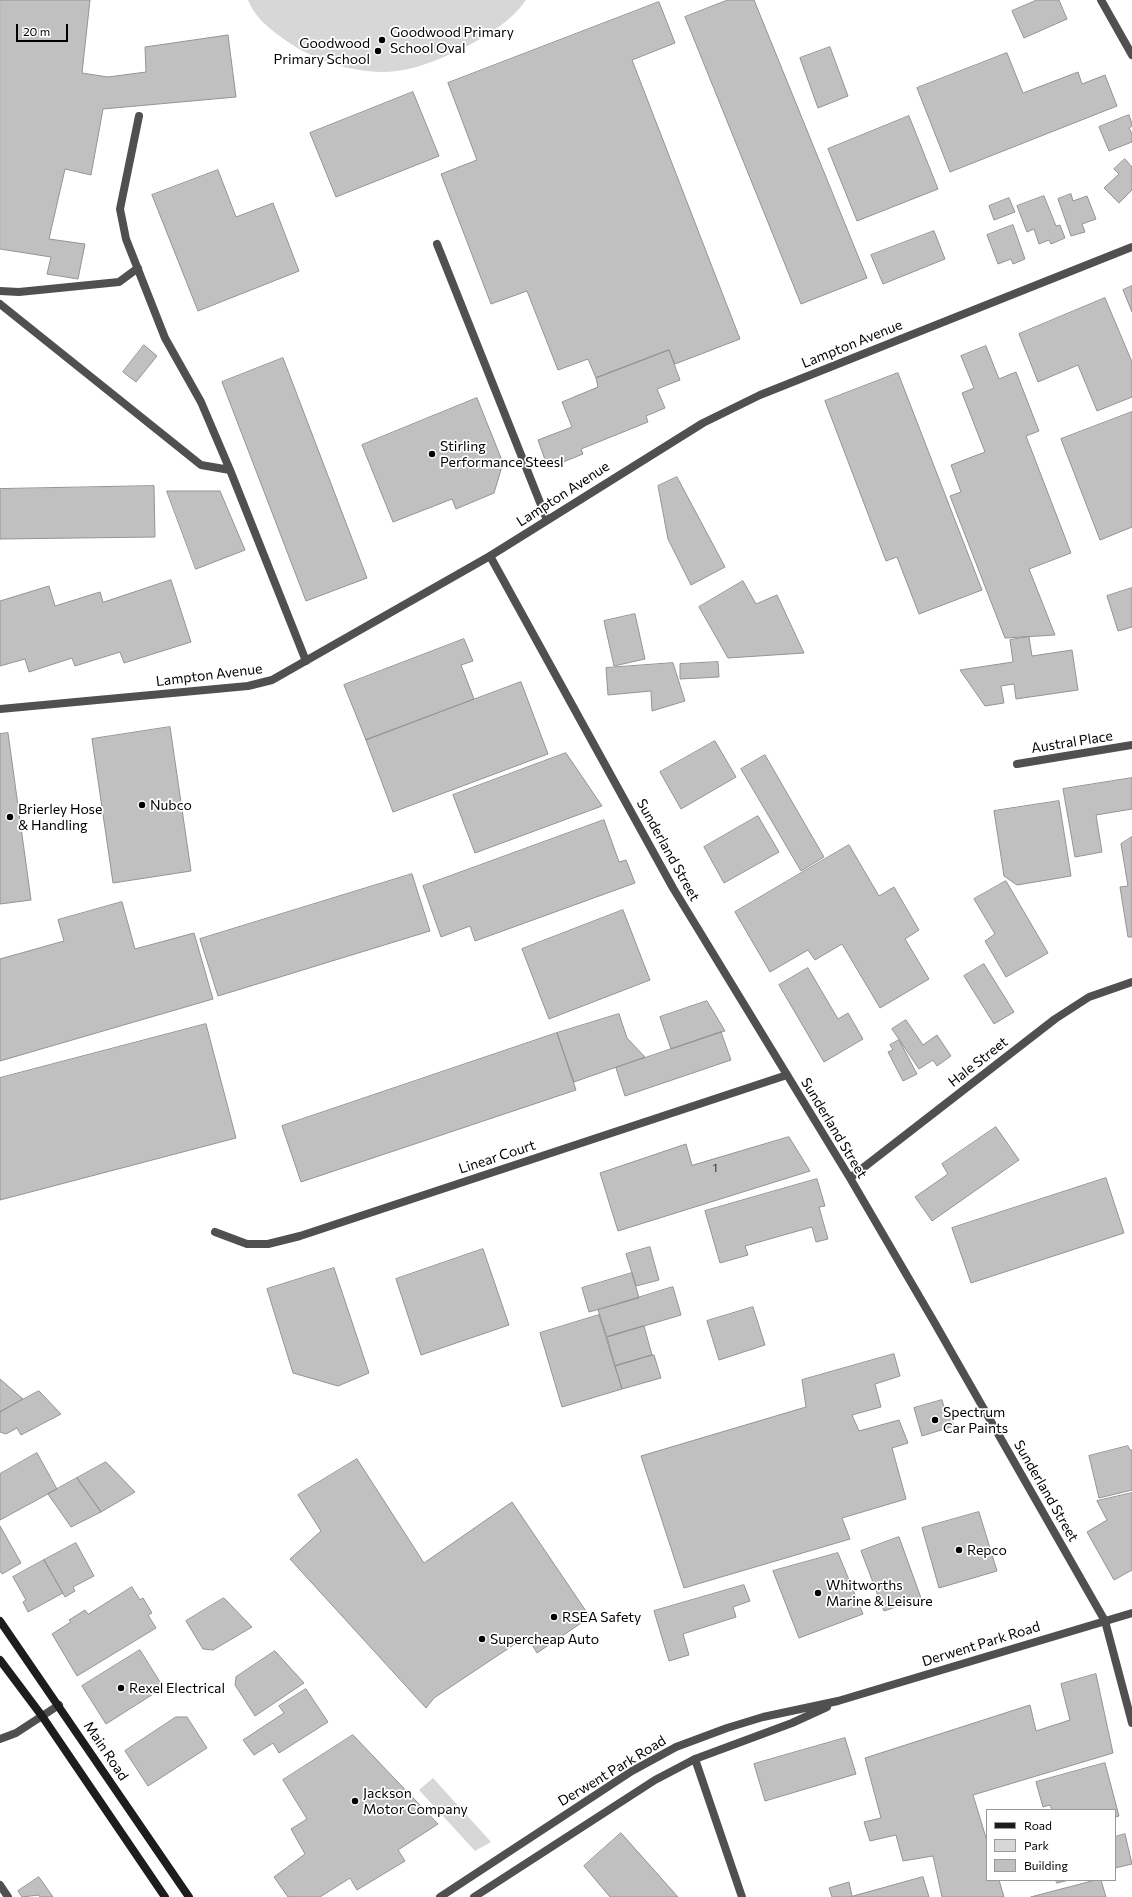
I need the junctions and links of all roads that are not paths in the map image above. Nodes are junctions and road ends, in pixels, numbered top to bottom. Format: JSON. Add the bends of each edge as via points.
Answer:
{"nodes":[{"id":1,"x":1101,"y":0,"type":"edge"},
{"id":2,"x":1132,"y":56,"type":"edge"},
{"id":3,"x":139,"y":116,"type":"dead end"},
{"id":4,"x":437,"y":244,"type":"dead end"},
{"id":5,"x":1132,"y":247,"type":"edge"},
{"id":6,"x":138,"y":268,"type":"junction"},
{"id":7,"x":0,"y":291,"type":"edge"},
{"id":8,"x":0,"y":304,"type":"edge"},
{"id":9,"x":230,"y":470,"type":"junction"},
{"id":10,"x":547,"y":520,"type":"junction"},
{"id":11,"x":490,"y":556,"type":"junction"},
{"id":12,"x":306,"y":661,"type":"junction"},
{"id":13,"x":0,"y":709,"type":"edge"},
{"id":14,"x":1132,"y":745,"type":"edge"},
{"id":15,"x":1017,"y":764,"type":"dead end"},
{"id":16,"x":1132,"y":982,"type":"edge"},
{"id":17,"x":787,"y":1075,"type":"junction"},
{"id":18,"x":850,"y":1178,"type":"junction"},
{"id":19,"x":215,"y":1232,"type":"dead end"},
{"id":20,"x":1132,"y":1613,"type":"edge"},
{"id":21,"x":0,"y":1621,"type":"edge"},
{"id":22,"x":1105,"y":1621,"type":"junction"},
{"id":23,"x":0,"y":1660,"type":"edge"},
{"id":24,"x":838,"y":1701,"type":"junction"},
{"id":25,"x":58,"y":1705,"type":"junction"},
{"id":26,"x":42,"y":1716,"type":"junction"},
{"id":27,"x":1132,"y":1723,"type":"edge"},
{"id":28,"x":0,"y":1738,"type":"edge"},
{"id":29,"x":695,"y":1759,"type":"junction"},
{"id":30,"x":0,"y":1885,"type":"edge"},
{"id":31,"x":188,"y":1896,"type":"edge"},
{"id":32,"x":8,"y":1897,"type":"edge"},
{"id":33,"x":165,"y":1897,"type":"edge"},
{"id":34,"x":440,"y":1897,"type":"edge"},
{"id":35,"x":474,"y":1897,"type":"edge"},
{"id":36,"x":742,"y":1897,"type":"edge"}],
"edges":[{"from":1,"to":2,"type":"street"},
{"from":3,"to":6,"type":"street","via":[[120,209],[126,239]]},
{"from":4,"to":10,"type":"street"},
{"from":5,"to":10,"type":"street","name":"Lampton Avenue","via":[[760,395],[702,423]]},
{"from":6,"to":7,"type":"street","via":[[119,282],[19,292]]},
{"from":6,"to":9,"type":"street","via":[[165,338],[201,402]]},
{"from":8,"to":9,"type":"street","via":[[202,465]]},
{"from":9,"to":12,"type":"street"},
{"from":10,"to":11,"type":"street","name":"Lampton Avenue"},
{"from":11,"to":12,"type":"street","name":"Lampton Avenue"},
{"from":11,"to":17,"type":"street","name":"Sunderland Street","via":[[673,888]]},
{"from":12,"to":13,"type":"street","name":"Lampton Avenue","via":[[272,680],[248,686]]},
{"from":14,"to":15,"type":"street","name":"Austral Place"},
{"from":16,"to":18,"type":"street","name":"Hale Street","via":[[1089,996],[1055,1019]]},
{"from":17,"to":18,"type":"street","name":"Sunderland Street"},
{"from":17,"to":19,"type":"street","name":"Linear Court","via":[[300,1236],[268,1244],[247,1244]]},
{"from":18,"to":22,"type":"street","name":"Sunderland Street"},
{"from":20,"to":22,"type":"street","name":"Derwent Park Road"},
{"from":21,"to":25,"type":"main road","name":"Main Road"},
{"from":22,"to":24,"type":"street","name":"Derwent Park Road"},
{"from":22,"to":27,"type":"street","name":"Sunderland Street"},
{"from":23,"to":26,"type":"main road"},
{"from":24,"to":29,"type":"street","name":"Derwent Park Road","via":[[792,1723]]},
{"from":24,"to":34,"type":"street","name":"Derwent Park Road","via":[[763,1717],[676,1747],[632,1771]]},
{"from":25,"to":26,"type":"street"},
{"from":25,"to":31,"type":"main road","name":"Main Road"},
{"from":26,"to":28,"type":"street","via":[[16,1733]]},
{"from":26,"to":33,"type":"main road"},
{"from":29,"to":35,"type":"street","name":"Derwent Park Road","via":[[655,1780]]},
{"from":29,"to":36,"type":"street"},
{"from":30,"to":32,"type":"street"}]}
